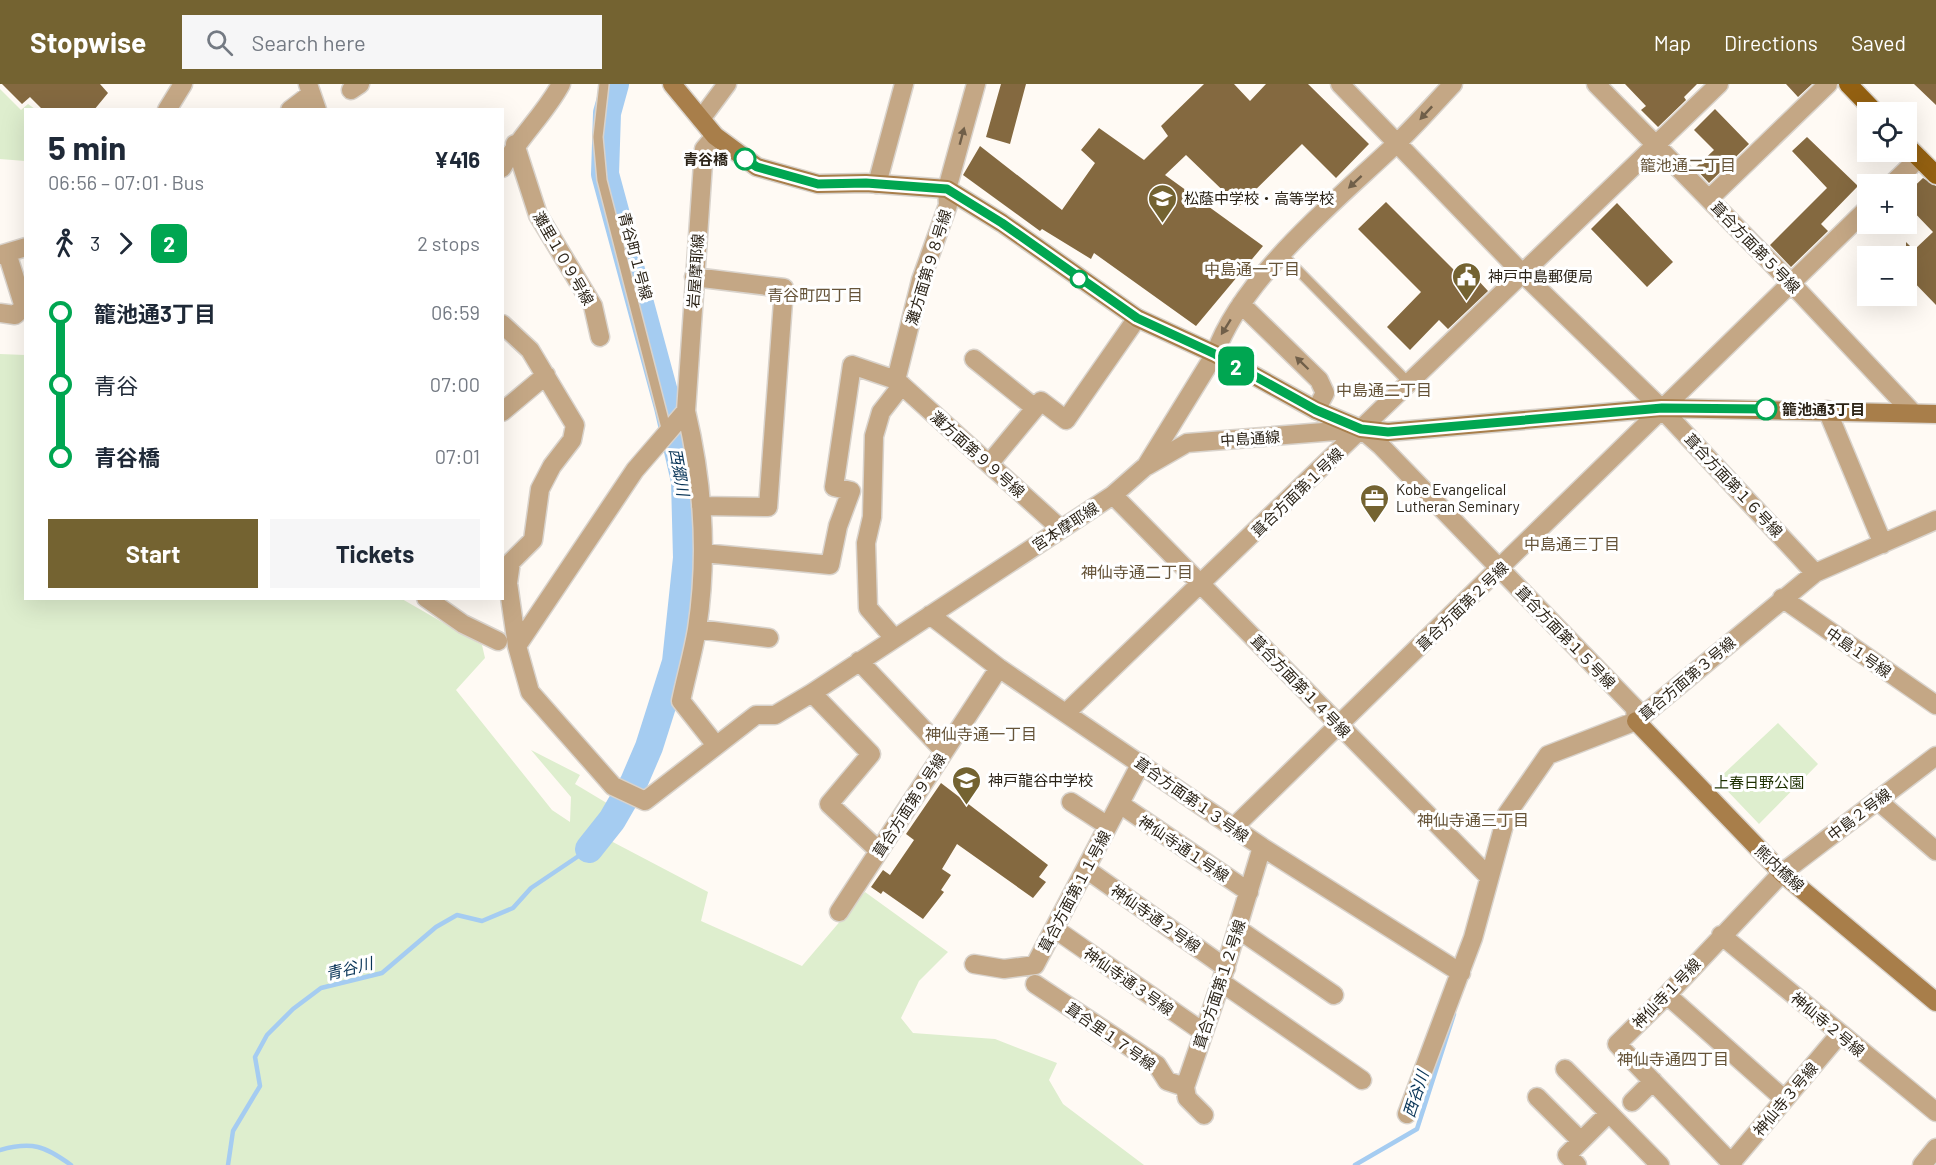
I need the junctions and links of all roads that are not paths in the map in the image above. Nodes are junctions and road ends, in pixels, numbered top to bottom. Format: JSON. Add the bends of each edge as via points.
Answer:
{"nodes":[{"id":1,"x":183,"y":84,"type":"edge"},
{"id":2,"x":561,"y":84,"type":"edge"},
{"id":3,"x":604,"y":84,"type":"edge"},
{"id":4,"x":672,"y":84,"type":"edge"},
{"id":5,"x":727,"y":84,"type":"edge"},
{"id":6,"x":904,"y":84,"type":"edge"},
{"id":7,"x":976,"y":84,"type":"edge"},
{"id":8,"x":1340,"y":84,"type":"edge"},
{"id":9,"x":1453,"y":84,"type":"edge"},
{"id":10,"x":1596,"y":84,"type":"edge"},
{"id":11,"x":1719,"y":84,"type":"edge"},
{"id":12,"x":1828,"y":84,"type":"edge"},
{"id":13,"x":1848,"y":84,"type":"edge"},
{"id":14,"x":312,"y":96,"type":"edge"},
{"id":15,"x":1865,"y":102,"type":"edge"},
{"id":16,"x":168,"y":108,"type":"edge"},
{"id":17,"x":293,"y":108,"type":"edge"},
{"id":18,"x":701,"y":118,"type":"junction"},
{"id":19,"x":715,"y":136,"type":"junction"},
{"id":20,"x":1398,"y":142,"type":"junction"},
{"id":21,"x":515,"y":144,"type":"junction"},
{"id":22,"x":1656,"y":145,"type":"junction"},
{"id":23,"x":1917,"y":156,"type":"edge"},
{"id":24,"x":504,"y":164,"type":"edge"},
{"id":25,"x":1936,"y":175,"type":"edge"},
{"id":26,"x":877,"y":184,"type":"junction"},
{"id":27,"x":947,"y":189,"type":"junction"},
{"id":28,"x":1709,"y":200,"type":"junction"},
{"id":29,"x":1857,"y":219,"type":"edge"},
{"id":30,"x":24,"y":248,"type":"edge"},
{"id":31,"x":3,"y":254,"type":"edge"},
{"id":32,"x":1283,"y":255,"type":"junction"},
{"id":33,"x":1523,"y":274,"type":"junction"},
{"id":34,"x":694,"y":277,"type":"junction"},
{"id":35,"x":1791,"y":283,"type":"junction"},
{"id":36,"x":1241,"y":304,"type":"junction"},
{"id":37,"x":0,"y":313,"type":"edge"},
{"id":38,"x":1137,"y":318,"type":"junction"},
{"id":39,"x":504,"y":326,"type":"edge"},
{"id":40,"x":600,"y":337,"type":"dead end"},
{"id":41,"x":1215,"y":354,"type":"junction"},
{"id":42,"x":974,"y":359,"type":"dead end"},
{"id":43,"x":546,"y":375,"type":"junction"},
{"id":44,"x":899,"y":382,"type":"junction"},
{"id":45,"x":1409,"y":383,"type":"junction"},
{"id":46,"x":1035,"y":408,"type":"junction"},
{"id":47,"x":1662,"y":408,"type":"junction"},
{"id":48,"x":504,"y":410,"type":"edge"},
{"id":49,"x":1316,"y":410,"type":"junction"},
{"id":50,"x":1827,"y":410,"type":"junction"},
{"id":51,"x":684,"y":413,"type":"junction"},
{"id":52,"x":1913,"y":413,"type":"junction"},
{"id":53,"x":1936,"y":414,"type":"edge"},
{"id":54,"x":1361,"y":429,"type":"junction"},
{"id":55,"x":667,"y":432,"type":"junction"},
{"id":56,"x":989,"y":464,"type":"junction"},
{"id":57,"x":1146,"y":466,"type":"junction"},
{"id":58,"x":1113,"y":495,"type":"junction"},
{"id":59,"x":701,"y":506,"type":"junction"},
{"id":60,"x":1936,"y":520,"type":"edge"},
{"id":61,"x":1060,"y":529,"type":"junction"},
{"id":62,"x":1882,"y":544,"type":"junction"},
{"id":63,"x":703,"y":553,"type":"junction"},
{"id":64,"x":1501,"y":569,"type":"junction"},
{"id":65,"x":1815,"y":573,"type":"junction"},
{"id":66,"x":506,"y":583,"type":"edge"},
{"id":67,"x":1203,"y":583,"type":"junction"},
{"id":68,"x":1782,"y":598,"type":"junction"},
{"id":69,"x":429,"y":600,"type":"edge"},
{"id":70,"x":930,"y":615,"type":"junction"},
{"id":71,"x":697,"y":629,"type":"junction"},
{"id":72,"x":769,"y":638,"type":"dead end"},
{"id":73,"x":894,"y":639,"type":"junction"},
{"id":74,"x":498,"y":641,"type":"dead end"},
{"id":75,"x":518,"y":646,"type":"junction"},
{"id":76,"x":859,"y":662,"type":"junction"},
{"id":77,"x":999,"y":668,"type":"junction"},
{"id":78,"x":812,"y":693,"type":"junction"},
{"id":79,"x":1936,"y":705,"type":"edge"},
{"id":80,"x":1066,"y":712,"type":"junction"},
{"id":81,"x":1636,"y":721,"type":"junction"},
{"id":82,"x":1338,"y":725,"type":"junction"},
{"id":83,"x":715,"y":744,"type":"junction"},
{"id":84,"x":944,"y":751,"type":"junction"},
{"id":85,"x":1936,"y":756,"type":"edge"},
{"id":86,"x":1141,"y":763,"type":"junction"},
{"id":87,"x":1877,"y":800,"type":"junction"},
{"id":88,"x":1071,"y":802,"type":"dead end"},
{"id":89,"x":1120,"y":804,"type":"junction"},
{"id":90,"x":1108,"y":826,"type":"junction"},
{"id":91,"x":1234,"y":827,"type":"junction"},
{"id":92,"x":1262,"y":847,"type":"junction"},
{"id":93,"x":879,"y":851,"type":"junction"},
{"id":94,"x":1936,"y":851,"type":"edge"},
{"id":95,"x":1086,"y":869,"type":"junction"},
{"id":96,"x":1782,"y":873,"type":"junction"},
{"id":97,"x":1489,"y":878,"type":"junction"},
{"id":98,"x":1249,"y":892,"type":"junction"},
{"id":99,"x":839,"y":912,"type":"dead end"},
{"id":100,"x":1055,"y":929,"type":"junction"},
{"id":101,"x":1238,"y":929,"type":"junction"},
{"id":102,"x":1721,"y":935,"type":"junction"},
{"id":103,"x":974,"y":964,"type":"dead end"},
{"id":104,"x":1461,"y":973,"type":"junction"},
{"id":105,"x":1224,"y":975,"type":"junction"},
{"id":106,"x":1035,"y":984,"type":"dead end"},
{"id":107,"x":1334,"y":995,"type":"dead end"},
{"id":108,"x":1667,"y":995,"type":"junction"},
{"id":109,"x":1936,"y":1002,"type":"edge"},
{"id":110,"x":1203,"y":1032,"type":"junction"},
{"id":111,"x":1839,"y":1035,"type":"junction"},
{"id":112,"x":1565,"y":1069,"type":"dead end"},
{"id":113,"x":1362,"y":1080,"type":"dead end"},
{"id":114,"x":1653,"y":1081,"type":"junction"},
{"id":115,"x":1185,"y":1087,"type":"junction"},
{"id":116,"x":1537,"y":1097,"type":"dead end"},
{"id":117,"x":1784,"y":1099,"type":"junction"},
{"id":118,"x":1632,"y":1102,"type":"dead end"},
{"id":119,"x":1936,"y":1112,"type":"edge"},
{"id":120,"x":1609,"y":1113,"type":"junction"},
{"id":121,"x":1407,"y":1114,"type":"dead end"},
{"id":122,"x":1204,"y":1115,"type":"dead end"},
{"id":123,"x":1581,"y":1141,"type":"junction"},
{"id":124,"x":1936,"y":1148,"type":"edge"},
{"id":125,"x":1567,"y":1162,"type":"edge"},
{"id":126,"x":1732,"y":1164,"type":"edge"},
{"id":127,"x":1660,"y":1165,"type":"edge"},
{"id":128,"x":1922,"y":1165,"type":"edge"}],
"edges":[{"from":1,"to":16,"type":"street"},
{"from":2,"to":21,"type":"street","via":[[551,103]]},
{"from":3,"to":55,"type":"lane","name":"青谷町１号線","via":[[598,137],[602,180]]},
{"from":4,"to":18,"type":"street"},
{"from":5,"to":18,"type":"street"},
{"from":6,"to":26,"type":"street"},
{"from":27,"to":7,"type":"street","name":"灘方面第９８号線","one_way":true},
{"from":8,"to":20,"type":"street","name":"葺合方面第１６号線"},
{"from":9,"to":20,"type":"street","name":"宮本摩耶線","one_way":true},
{"from":10,"to":22,"type":"street","name":"葺合方面第５号線"},
{"from":11,"to":22,"type":"street","name":"葺合方面第１号線"},
{"from":12,"to":28,"type":"street"},
{"from":13,"to":15,"type":"main road"},
{"from":14,"to":17,"type":"street"},
{"from":18,"to":19,"type":"street"},
{"from":19,"to":26,"type":"street","via":[[757,167],[793,178],[834,185]]},
{"from":19,"to":34,"type":"street","name":"岩屋摩耶線","via":[[704,149]]},
{"from":20,"to":32,"type":"street","name":"宮本摩耶線","one_way":true},
{"from":20,"to":33,"type":"street","name":"葺合方面第１６号線"},
{"from":21,"to":24,"type":"street"},
{"from":21,"to":40,"type":"street","name":"灘里１０９号線","via":[[538,215],[593,306]]},
{"from":22,"to":28,"type":"street","name":"葺合方面第５号線"},
{"from":22,"to":33,"type":"street","name":"葺合方面第１号線"},
{"from":23,"to":25,"type":"main road"},
{"from":26,"to":27,"type":"street"},
{"from":27,"to":38,"type":"street"},
{"from":27,"to":44,"type":"street","name":"灘方面第９８号線","via":[[948,205],[921,279]]},
{"from":28,"to":35,"type":"street","name":"葺合方面第５号線"},
{"from":29,"to":35,"type":"street","name":"葺合方面第２号線"},
{"from":30,"to":31,"type":"street"},
{"from":31,"to":37,"type":"street","via":[[24,307],[15,315]]},
{"from":32,"to":36,"type":"street","name":"宮本摩耶線"},
{"from":32,"to":45,"type":"lane"},
{"from":33,"to":45,"type":"street","name":"葺合方面第１号線"},
{"from":33,"to":47,"type":"street","name":"葺合方面第１６号線"},
{"from":34,"to":51,"type":"street","name":"岩屋摩耶線"},
{"from":34,"to":59,"type":"street","via":[[784,288],[768,507]]},
{"from":35,"to":47,"type":"street","name":"葺合方面第２号線"},
{"from":35,"to":52,"type":"street","name":"葺合方面第５号線"},
{"from":36,"to":41,"type":"street","name":"宮本摩耶線","one_way":true,"via":[[1222,334]]},
{"from":49,"to":36,"type":"street","one_way":true,"via":[[1325,393],[1319,380]]},
{"from":38,"to":41,"type":"street"},
{"from":38,"to":46,"type":"street","via":[[1066,420],[1041,401]]},
{"from":39,"to":43,"type":"street","via":[[530,350]]},
{"from":41,"to":49,"type":"street"},
{"from":41,"to":57,"type":"street","name":"宮本摩耶線"},
{"from":42,"to":46,"type":"street"},
{"from":43,"to":48,"type":"street"},
{"from":43,"to":66,"type":"street","via":[[575,425],[572,440],[540,489],[533,540],[511,562]]},
{"from":44,"to":56,"type":"street","name":"灘方面第９９号線"},
{"from":44,"to":63,"type":"street","via":[[852,365],[834,487],[851,491],[838,526],[830,566]]},
{"from":44,"to":73,"type":"street","name":"灘方面第９８号線","via":[[881,412],[874,436],[872,517],[866,543],[868,608]]},
{"from":45,"to":54,"type":"street","name":"葺合方面第１号線"},
{"from":46,"to":56,"type":"street"},
{"from":47,"to":50,"type":"street"},
{"from":47,"to":54,"type":"street","via":[[1388,432]]},
{"from":47,"to":64,"type":"street","name":"葺合方面第２号線"},
{"from":47,"to":65,"type":"street","name":"葺合方面第１６号線"},
{"from":49,"to":54,"type":"street"},
{"from":50,"to":52,"type":"street"},
{"from":50,"to":62,"type":"street"},
{"from":51,"to":55,"type":"street"},
{"from":51,"to":59,"type":"street","name":"岩屋摩耶線","via":[[695,449]]},
{"from":52,"to":53,"type":"street"},
{"from":54,"to":57,"type":"street","name":"中島通線","via":[[1187,443]]},
{"from":54,"to":64,"type":"street","name":"葺合方面第１５号線"},
{"from":54,"to":67,"type":"street","name":"葺合方面第１号線"},
{"from":55,"to":75,"type":"street","via":[[635,470]]},
{"from":56,"to":61,"type":"street","name":"灘方面第９９号線"},
{"from":57,"to":58,"type":"street","name":"宮本摩耶線"},
{"from":58,"to":61,"type":"street","name":"宮本摩耶線"},
{"from":58,"to":67,"type":"street","name":"葺合方面第１４号線"},
{"from":59,"to":63,"type":"street","name":"岩屋摩耶線"},
{"from":60,"to":62,"type":"street","name":"葺合方面第３号線"},
{"from":61,"to":70,"type":"street","name":"宮本摩耶線"},
{"from":62,"to":65,"type":"street","name":"葺合方面第３号線"},
{"from":63,"to":71,"type":"street","name":"岩屋摩耶線"},
{"from":64,"to":81,"type":"street","name":"葺合方面第１５号線","via":[[1635,708]]},
{"from":64,"to":82,"type":"street","name":"葺合方面第２号線"},
{"from":65,"to":68,"type":"street","name":"葺合方面第３号線"},
{"from":66,"to":75,"type":"street"},
{"from":67,"to":80,"type":"street","name":"葺合方面第１号線"},
{"from":67,"to":82,"type":"street","name":"葺合方面第１４号線"},
{"from":68,"to":79,"type":"street","name":"中島１号線"},
{"from":68,"to":81,"type":"street","name":"葺合方面第３号線"},
{"from":69,"to":74,"type":"street","via":[[463,624]]},
{"from":70,"to":73,"type":"street","name":"宮本摩耶線"},
{"from":70,"to":77,"type":"street","name":"葺合方面第１３号線"},
{"from":71,"to":72,"type":"street"},
{"from":71,"to":83,"type":"street","name":"岩屋摩耶線","via":[[681,701]]},
{"from":73,"to":76,"type":"street","name":"宮本摩耶線"},
{"from":75,"to":83,"type":"street","name":"宮本摩耶線","via":[[530,692],[613,786],[637,798],[645,801]]},
{"from":76,"to":78,"type":"street","name":"宮本摩耶線"},
{"from":76,"to":84,"type":"street"},
{"from":77,"to":80,"type":"street","name":"葺合方面第１３号線"},
{"from":77,"to":84,"type":"street","name":"葺合方面第９号線"},
{"from":78,"to":83,"type":"street","name":"宮本摩耶線","via":[[775,715],[756,715]]},
{"from":78,"to":93,"type":"street","via":[[872,754],[829,804]]},
{"from":80,"to":86,"type":"street","name":"葺合方面第１３号線"},
{"from":81,"to":96,"type":"street","name":"熊内橋線"},
{"from":81,"to":97,"type":"street","name":"葺合方面第３号線","via":[[1548,755],[1507,814]]},
{"from":82,"to":91,"type":"street","name":"葺合方面第２号線"},
{"from":82,"to":97,"type":"street","name":"葺合方面第１４号線"},
{"from":84,"to":93,"type":"street","name":"葺合方面第９号線"},
{"from":85,"to":87,"type":"street","name":"中島２号線"},
{"from":86,"to":89,"type":"street","name":"葺合方面第１１号線"},
{"from":86,"to":91,"type":"street","name":"葺合方面第１３号線"},
{"from":87,"to":94,"type":"street"},
{"from":87,"to":96,"type":"street","name":"中島２号線"},
{"from":88,"to":90,"type":"street"},
{"from":89,"to":90,"type":"street","name":"葺合方面第１１号線"},
{"from":89,"to":98,"type":"street","name":"神仙寺通１号線"},
{"from":90,"to":95,"type":"street","name":"葺合方面第１１号線"},
{"from":91,"to":92,"type":"street","name":"葺合方面第１３号線"},
{"from":92,"to":98,"type":"street","name":"葺合方面第１２号線"},
{"from":92,"to":104,"type":"street","name":"葺合方面第１３号線"},
{"from":93,"to":99,"type":"street","name":"葺合方面第９号線"},
{"from":95,"to":100,"type":"street","name":"葺合方面第１１号線"},
{"from":95,"to":105,"type":"street","name":"神仙寺通２号線"},
{"from":96,"to":102,"type":"street","name":"神仙寺１号線"},
{"from":96,"to":109,"type":"street","name":"熊内橋線"},
{"from":97,"to":104,"type":"street","name":"葺合方面第３号線"},
{"from":98,"to":101,"type":"street","name":"葺合方面第１２号線"},
{"from":100,"to":103,"type":"street","name":"葺合方面第１１号線","via":[[1035,965],[1004,969]]},
{"from":100,"to":110,"type":"street","name":"神仙寺通３号線"},
{"from":101,"to":105,"type":"street","name":"葺合方面第１２号線"},
{"from":101,"to":107,"type":"street"},
{"from":102,"to":108,"type":"street","name":"神仙寺１号線"},
{"from":102,"to":111,"type":"street","name":"神仙寺２号線"},
{"from":104,"to":121,"type":"street","name":"葺合方面第３号線"},
{"from":105,"to":110,"type":"street","name":"葺合方面第１２号線"},
{"from":105,"to":113,"type":"street","name":"神仙寺通２号線"},
{"from":106,"to":115,"type":"street","name":"葺合里１７号線","via":[[1157,1065],[1167,1081]]},
{"from":108,"to":114,"type":"street","name":"神仙寺１号線","via":[[1617,1044]]},
{"from":108,"to":117,"type":"street"},
{"from":110,"to":115,"type":"street","name":"葺合方面第１２号線"},
{"from":111,"to":117,"type":"street","name":"神仙寺３号線"},
{"from":111,"to":119,"type":"street","name":"神仙寺２号線"},
{"from":112,"to":120,"type":"street"},
{"from":114,"to":118,"type":"street"},
{"from":114,"to":126,"type":"street","name":"神仙寺１号線"},
{"from":115,"to":122,"type":"street","via":[[1187,1098]]},
{"from":116,"to":123,"type":"street"},
{"from":117,"to":126,"type":"street","name":"神仙寺３号線"},
{"from":120,"to":123,"type":"street"},
{"from":120,"to":127,"type":"street"},
{"from":123,"to":125,"type":"street"},
{"from":124,"to":128,"type":"street"}]}
